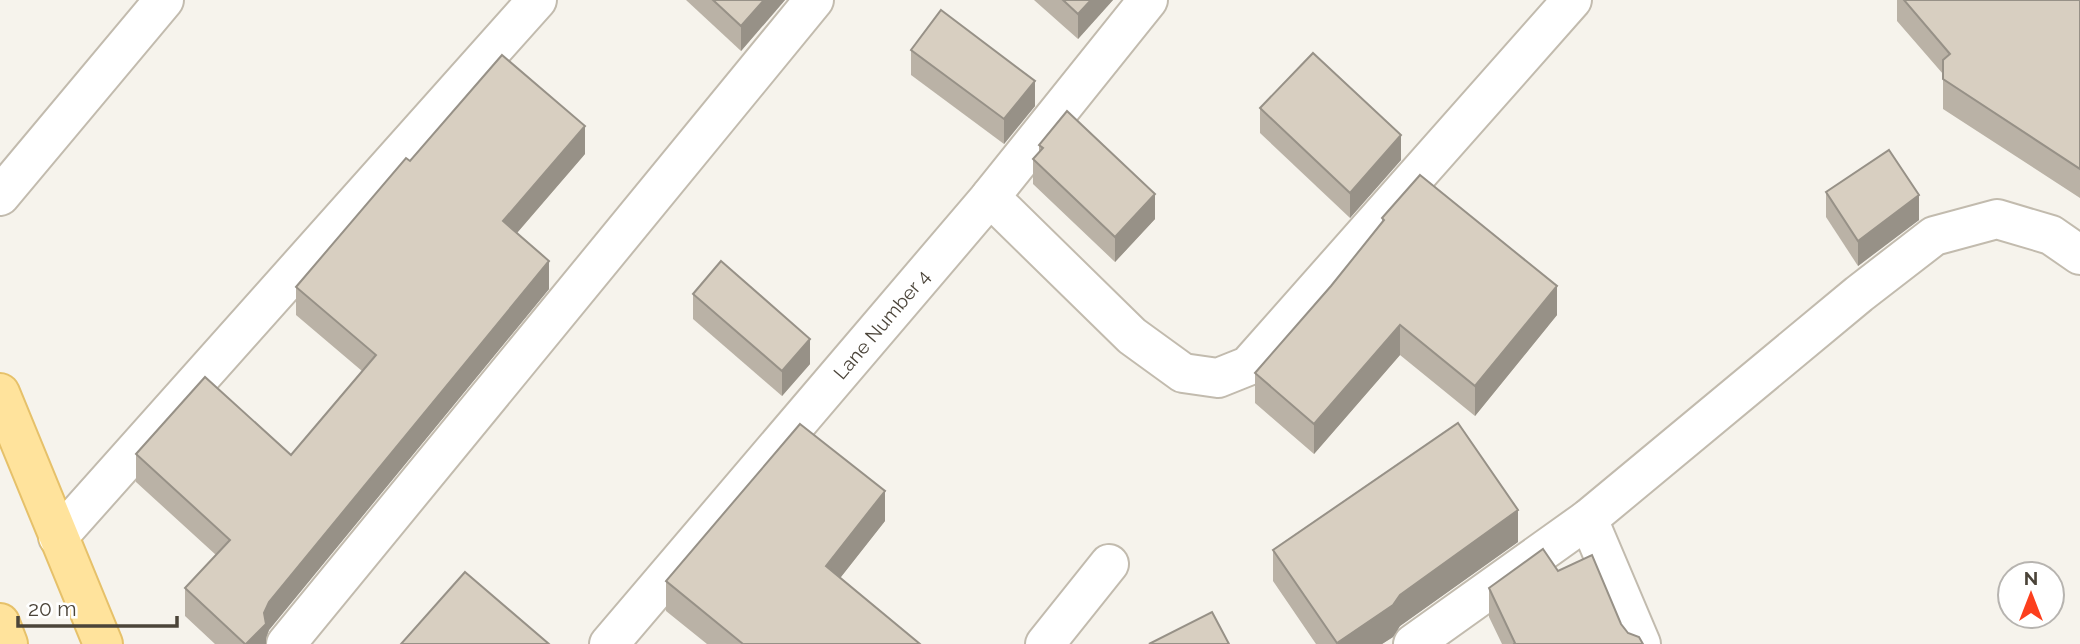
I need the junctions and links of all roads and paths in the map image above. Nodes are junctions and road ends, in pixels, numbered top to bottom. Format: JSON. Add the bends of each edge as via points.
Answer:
{"nodes":[{"id":1,"x":164,"y":0,"type":"edge"},
{"id":2,"x":537,"y":0,"type":"edge"},
{"id":3,"x":814,"y":0,"type":"edge"},
{"id":4,"x":1148,"y":0,"type":"edge"},
{"id":5,"x":1572,"y":0,"type":"edge"},
{"id":6,"x":0,"y":196,"type":"edge"},
{"id":7,"x":990,"y":198,"type":"junction"},
{"id":8,"x":2080,"y":256,"type":"edge"},
{"id":9,"x":0,"y":393,"type":"edge"},
{"id":10,"x":1588,"y":519,"type":"junction"},
{"id":11,"x":58,"y":537,"type":"junction"},
{"id":12,"x":1109,"y":564,"type":"dead end"},
{"id":13,"x":0,"y":623,"type":"edge"},
{"id":14,"x":8,"y":644,"type":"edge"},
{"id":15,"x":103,"y":644,"type":"edge"},
{"id":16,"x":286,"y":644,"type":"edge"},
{"id":17,"x":609,"y":644,"type":"edge"},
{"id":18,"x":1045,"y":644,"type":"edge"},
{"id":19,"x":1413,"y":644,"type":"edge"},
{"id":20,"x":1641,"y":644,"type":"edge"}],
"edges":[{"from":1,"to":6,"type":"street"},
{"from":2,"to":11,"type":"street"},
{"from":3,"to":16,"type":"street"},
{"from":4,"to":7,"type":"street","name":"Lane Number 4"},
{"from":5,"to":7,"type":"street","via":[[1248,366],[1217,378],[1183,373],[1132,336]]},
{"from":7,"to":17,"type":"street","name":"Lane Number 4"},
{"from":8,"to":10,"type":"street","via":[[2051,235],[1997,219],[1934,236]]},
{"from":9,"to":11,"type":"main road"},
{"from":10,"to":19,"type":"street"},
{"from":10,"to":20,"type":"street"},
{"from":11,"to":15,"type":"main road"},
{"from":12,"to":18,"type":"street"},
{"from":13,"to":14,"type":"main road"}]}
